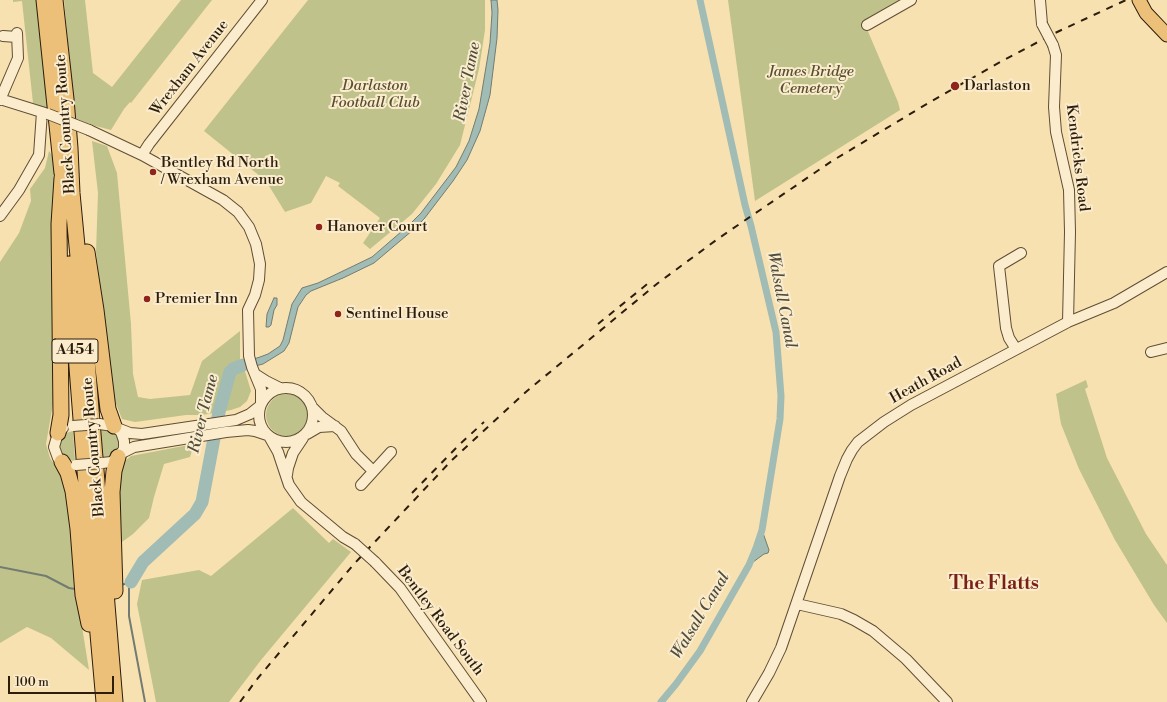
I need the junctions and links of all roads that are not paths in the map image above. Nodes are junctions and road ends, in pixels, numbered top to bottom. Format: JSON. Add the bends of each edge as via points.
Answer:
{"nodes":[{"id":1,"x":44,"y":0,"type":"edge"},
{"id":2,"x":55,"y":0,"type":"edge"},
{"id":3,"x":262,"y":0,"type":"edge"},
{"id":4,"x":912,"y":0,"type":"edge"},
{"id":5,"x":1040,"y":0,"type":"edge"},
{"id":6,"x":1139,"y":0,"type":"edge"},
{"id":7,"x":867,"y":25,"type":"dead end"},
{"id":8,"x":1167,"y":35,"type":"edge"},
{"id":9,"x":3,"y":36,"type":"dead end"},
{"id":10,"x":0,"y":99,"type":"edge"},
{"id":11,"x":45,"y":113,"type":"junction"},
{"id":12,"x":70,"y":148,"type":"junction"},
{"id":13,"x":142,"y":155,"type":"junction"},
{"id":14,"x":62,"y":178,"type":"junction"},
{"id":15,"x":0,"y":216,"type":"edge"},
{"id":16,"x":1021,"y":253,"type":"dead end"},
{"id":17,"x":1167,"y":272,"type":"edge"},
{"id":18,"x":1068,"y":322,"type":"junction"},
{"id":19,"x":1167,"y":348,"type":"edge"},
{"id":20,"x":1016,"y":349,"type":"junction"},
{"id":21,"x":1151,"y":352,"type":"dead end"},
{"id":22,"x":255,"y":373,"type":"junction"},
{"id":23,"x":280,"y":388,"type":"junction"},
{"id":24,"x":261,"y":405,"type":"junction"},
{"id":25,"x":312,"y":407,"type":"junction"},
{"id":26,"x":334,"y":426,"type":"junction"},
{"id":27,"x":116,"y":427,"type":"junction"},
{"id":28,"x":58,"y":433,"type":"junction"},
{"id":29,"x":306,"y":434,"type":"junction"},
{"id":30,"x":268,"y":436,"type":"junction"},
{"id":31,"x":391,"y":452,"type":"dead end"},
{"id":32,"x":120,"y":455,"type":"junction"},
{"id":33,"x":69,"y":464,"type":"junction"},
{"id":34,"x":373,"y":471,"type":"junction"},
{"id":35,"x":286,"y":478,"type":"junction"},
{"id":36,"x":361,"y":485,"type":"dead end"},
{"id":37,"x":797,"y":604,"type":"junction"},
{"id":38,"x":114,"y":686,"type":"junction"},
{"id":39,"x":104,"y":702,"type":"edge"},
{"id":40,"x":115,"y":702,"type":"edge"},
{"id":41,"x":481,"y":702,"type":"edge"},
{"id":42,"x":752,"y":702,"type":"edge"},
{"id":43,"x":947,"y":702,"type":"edge"}],
"edges":[{"from":1,"to":14,"type":"highway","name":"Black Country Route","number":"A454"},
{"from":2,"to":12,"type":"highway","name":"Black Country Route","number":"A454"},
{"from":3,"to":13,"type":"street","name":"Wrexham Avenue"},
{"from":4,"to":7,"type":"street"},
{"from":5,"to":18,"type":"street","name":"Kendricks Road","bridge":true,"via":[[1042,24],[1056,55],[1056,132],[1069,190]]},
{"from":6,"to":8,"type":"main road","via":[[1146,13]]},
{"from":9,"to":10,"type":"street","via":[[17,35],[18,58]]},
{"from":10,"to":11,"type":"street"},
{"from":11,"to":13,"type":"street","bridge":true},
{"from":11,"to":15,"type":"street","via":[[39,156]]},
{"from":12,"to":27,"type":"highway","via":[[96,310],[108,409]]},
{"from":12,"to":38,"type":"highway","name":"Black Country Route","number":"A454"},
{"from":13,"to":22,"type":"street","via":[[223,200],[238,212],[249,227],[260,264],[259,280],[248,310],[249,356]]},
{"from":14,"to":28,"type":"highway","via":[[59,224],[61,415]]},
{"from":14,"to":39,"type":"highway","name":"Black Country Route","number":"A454"},
{"from":16,"to":20,"type":"street","via":[[999,266],[1006,328]]},
{"from":17,"to":18,"type":"street","name":"Heath Road","via":[[1114,302]]},
{"from":18,"to":20,"type":"street","name":"Heath Road"},
{"from":19,"to":21,"type":"street"},
{"from":20,"to":37,"type":"street","name":"Heath Road","via":[[904,409],[858,442],[846,459]]},
{"from":22,"to":23,"type":"street"},
{"from":22,"to":24,"type":"street","via":[[261,389]]},
{"from":23,"to":24,"type":"street","via":[[266,396]]},
{"from":23,"to":25,"type":"street","via":[[293,388],[299,391],[309,399]]},
{"from":24,"to":27,"type":"street","via":[[246,416],[142,434],[130,433]]},
{"from":24,"to":30,"type":"street","via":[[258,416]]},
{"from":25,"to":26,"type":"street"},
{"from":25,"to":29,"type":"street","via":[[314,418]]},
{"from":26,"to":29,"type":"street","via":[[320,427]]},
{"from":26,"to":34,"type":"street","via":[[341,431],[356,454]]},
{"from":27,"to":28,"type":"street","bridge":true,"via":[[99,424],[73,426]]},
{"from":27,"to":32,"type":"street","via":[[123,436],[125,446]]},
{"from":28,"to":33,"type":"street","via":[[54,451],[58,458]]},
{"from":29,"to":30,"type":"street","via":[[291,442],[276,441]]},
{"from":29,"to":35,"type":"street","via":[[292,453]]},
{"from":30,"to":32,"type":"street","via":[[248,430],[226,432],[134,447]]},
{"from":30,"to":35,"type":"street","name":"Bentley Road South","via":[[278,452]]},
{"from":31,"to":34,"type":"street"},
{"from":32,"to":33,"type":"street","bridge":true,"via":[[111,462]]},
{"from":32,"to":38,"type":"highway","via":[[114,471],[112,492]]},
{"from":33,"to":39,"type":"highway","via":[[68,473],[78,529],[83,595]]},
{"from":34,"to":36,"type":"street"},
{"from":35,"to":41,"type":"street","name":"Bentley Road South","bridge":true,"via":[[301,502],[355,544],[400,588]]},
{"from":37,"to":42,"type":"street","name":"Heath Road","via":[[770,673]]},
{"from":37,"to":43,"type":"street","via":[[841,614],[873,631],[906,659]]},
{"from":38,"to":40,"type":"highway","name":"Black Country Route","number":"A454"}]}
